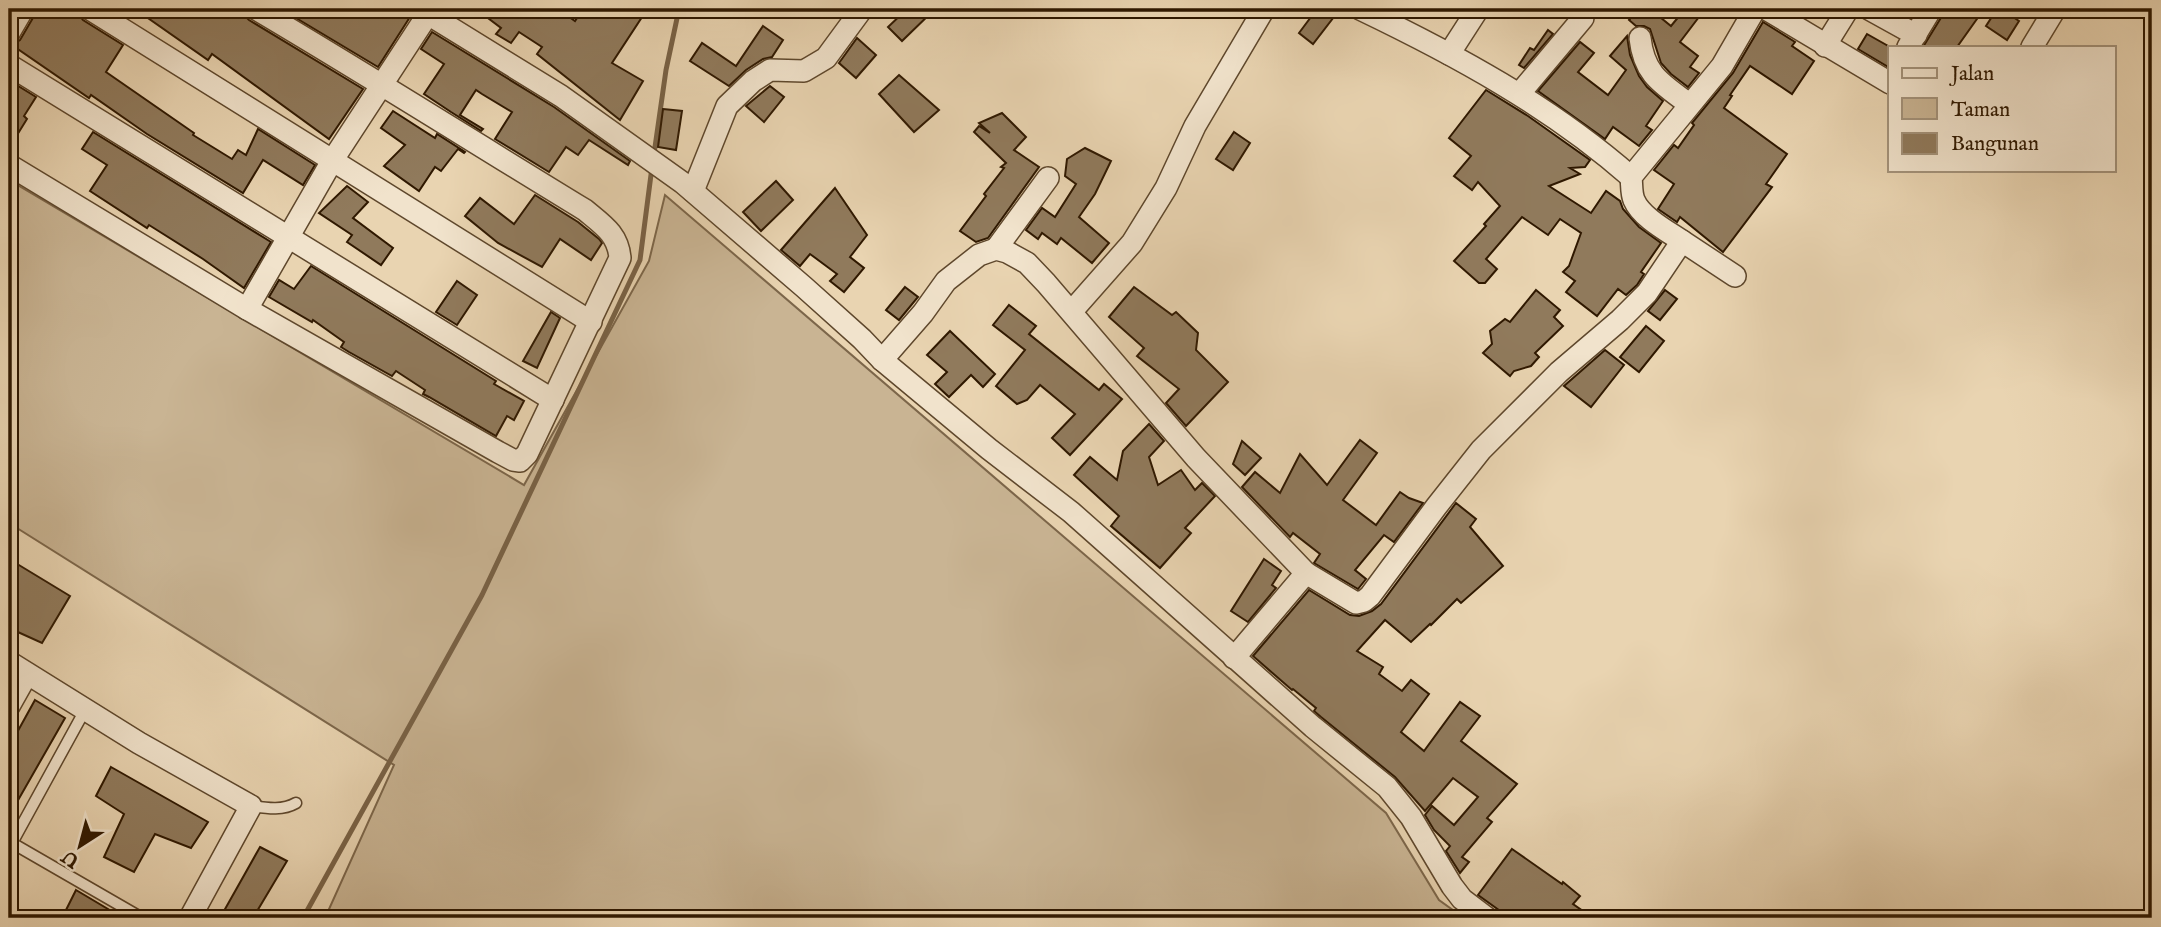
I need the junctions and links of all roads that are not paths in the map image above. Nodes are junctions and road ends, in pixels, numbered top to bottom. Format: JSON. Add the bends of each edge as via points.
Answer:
{"nodes":[{"id":1,"x":23,"y":9,"type":"edge"},
{"id":2,"x":90,"y":9,"type":"edge"},
{"id":3,"x":256,"y":9,"type":"edge"},
{"id":4,"x":862,"y":9,"type":"edge"},
{"id":5,"x":1264,"y":9,"type":"edge"},
{"id":6,"x":1360,"y":9,"type":"edge"},
{"id":7,"x":1478,"y":9,"type":"edge"},
{"id":8,"x":1848,"y":9,"type":"edge"},
{"id":9,"x":1869,"y":9,"type":"edge"},
{"id":10,"x":1931,"y":9,"type":"edge"},
{"id":11,"x":2055,"y":9,"type":"edge"},
{"id":12,"x":424,"y":11,"type":"edge"},
{"id":13,"x":1753,"y":11,"type":"edge"},
{"id":14,"x":1583,"y":18,"type":"dead end"},
{"id":15,"x":9,"y":33,"type":"edge"},
{"id":16,"x":1640,"y":38,"type":"dead end"},
{"id":17,"x":1912,"y":41,"type":"edge"},
{"id":18,"x":1825,"y":46,"type":"junction"},
{"id":19,"x":2033,"y":46,"type":"edge"},
{"id":20,"x":1449,"y":54,"type":"junction"},
{"id":21,"x":9,"y":65,"type":"edge"},
{"id":22,"x":1888,"y":80,"type":"edge"},
{"id":23,"x":382,"y":87,"type":"junction"},
{"id":24,"x":1520,"y":93,"type":"junction"},
{"id":25,"x":1689,"y":104,"type":"junction"},
{"id":26,"x":332,"y":161,"type":"junction"},
{"id":27,"x":9,"y":165,"type":"edge"},
{"id":28,"x":1631,"y":177,"type":"junction"},
{"id":29,"x":1048,"y":178,"type":"dead end"},
{"id":30,"x":688,"y":187,"type":"junction"},
{"id":31,"x":288,"y":237,"type":"junction"},
{"id":32,"x":1682,"y":241,"type":"junction"},
{"id":33,"x":996,"y":249,"type":"junction"},
{"id":34,"x":1735,"y":276,"type":"dead end"},
{"id":35,"x":247,"y":309,"type":"junction"},
{"id":36,"x":1072,"y":311,"type":"junction"},
{"id":37,"x":591,"y":322,"type":"junction"},
{"id":38,"x":881,"y":360,"type":"junction"},
{"id":39,"x":553,"y":400,"type":"junction"},
{"id":40,"x":1306,"y":572,"type":"junction"},
{"id":41,"x":1234,"y":657,"type":"junction"},
{"id":42,"x":18,"y":668,"type":"edge"},
{"id":43,"x":9,"y":706,"type":"edge"},
{"id":44,"x":85,"y":710,"type":"junction"},
{"id":45,"x":296,"y":803,"type":"dead end"},
{"id":46,"x":251,"y":806,"type":"junction"},
{"id":47,"x":10,"y":845,"type":"edge"},
{"id":48,"x":142,"y":918,"type":"edge"},
{"id":49,"x":190,"y":918,"type":"edge"},
{"id":50,"x":1487,"y":918,"type":"edge"}],
"edges":[{"from":1,"to":15,"type":"street"},
{"from":2,"to":26,"type":"street"},
{"from":3,"to":23,"type":"street"},
{"from":4,"to":30,"type":"street","via":[[826,58],[804,71],[770,70],[727,106]]},
{"from":5,"to":36,"type":"street","via":[[1132,243]]},
{"from":6,"to":20,"type":"street"},
{"from":7,"to":20,"type":"street"},
{"from":8,"to":18,"type":"street"},
{"from":9,"to":17,"type":"street"},
{"from":10,"to":17,"type":"street"},
{"from":11,"to":19,"type":"street"},
{"from":12,"to":23,"type":"street"},
{"from":12,"to":30,"type":"street","via":[[561,96]]},
{"from":13,"to":18,"type":"street"},
{"from":13,"to":25,"type":"street","via":[[1722,66]]},
{"from":14,"to":24,"type":"street"},
{"from":16,"to":25,"type":"street","via":[[1647,69]]},
{"from":18,"to":22,"type":"street"},
{"from":20,"to":24,"type":"street"},
{"from":21,"to":31,"type":"street"},
{"from":23,"to":26,"type":"street"},
{"from":23,"to":37,"type":"street","via":[[585,210],[612,234],[620,258]]},
{"from":24,"to":28,"type":"street","via":[[1596,146]]},
{"from":25,"to":28,"type":"street"},
{"from":26,"to":31,"type":"street"},
{"from":26,"to":37,"type":"street"},
{"from":27,"to":35,"type":"street"},
{"from":28,"to":32,"type":"street","via":[[1635,203]]},
{"from":29,"to":33,"type":"street"},
{"from":30,"to":38,"type":"street","via":[[843,321]]},
{"from":31,"to":35,"type":"street"},
{"from":31,"to":39,"type":"street"},
{"from":32,"to":34,"type":"street"},
{"from":32,"to":40,"type":"street","via":[[1647,293],[1481,450],[1370,596],[1356,603]]},
{"from":33,"to":36,"type":"street","via":[[1027,263]]},
{"from":33,"to":38,"type":"street","via":[[979,255],[946,281]]},
{"from":35,"to":39,"type":"street","via":[[513,460],[520,461],[527,454]]},
{"from":36,"to":40,"type":"street","via":[[1196,458]]},
{"from":37,"to":39,"type":"street"},
{"from":38,"to":41,"type":"street","via":[[1070,512]]},
{"from":40,"to":41,"type":"street"},
{"from":41,"to":50,"type":"street","via":[[1387,787],[1411,817],[1452,886]]},
{"from":42,"to":43,"type":"street"},
{"from":42,"to":44,"type":"street"},
{"from":44,"to":46,"type":"street"},
{"from":44,"to":47,"type":"lane"},
{"from":45,"to":46,"type":"lane","via":[[278,808]]},
{"from":46,"to":49,"type":"street"},
{"from":47,"to":48,"type":"lane"}]}
